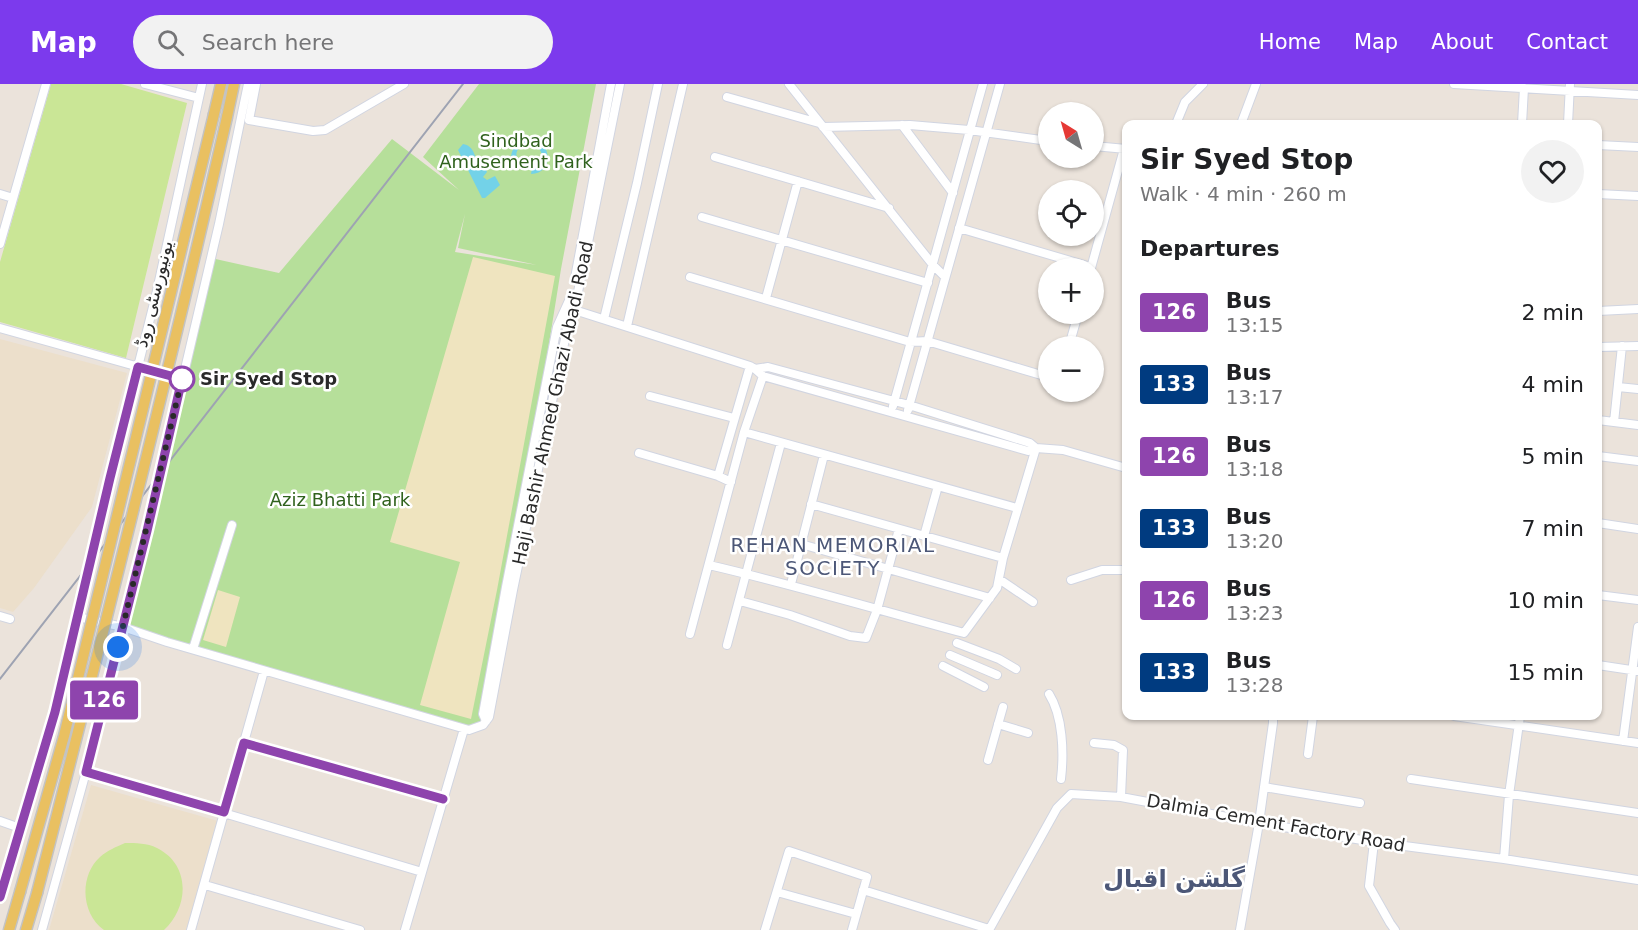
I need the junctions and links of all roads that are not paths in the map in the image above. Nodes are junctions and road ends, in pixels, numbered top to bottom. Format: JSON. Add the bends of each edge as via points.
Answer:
{"nodes":[{"id":1,"x":46,"y":84,"type":"edge"},
{"id":2,"x":145,"y":84,"type":"edge"},
{"id":3,"x":202,"y":84,"type":"edge"},
{"id":4,"x":221,"y":84,"type":"edge"},
{"id":5,"x":234,"y":84,"type":"edge"},
{"id":6,"x":248,"y":84,"type":"edge"},
{"id":7,"x":256,"y":84,"type":"edge"},
{"id":8,"x":404,"y":84,"type":"edge"},
{"id":9,"x":611,"y":84,"type":"edge"},
{"id":10,"x":620,"y":84,"type":"edge"},
{"id":11,"x":658,"y":84,"type":"edge"},
{"id":12,"x":683,"y":84,"type":"edge"},
{"id":13,"x":789,"y":84,"type":"edge"},
{"id":14,"x":982,"y":84,"type":"edge"},
{"id":15,"x":1000,"y":84,"type":"edge"},
{"id":16,"x":1203,"y":84,"type":"edge"},
{"id":17,"x":1256,"y":84,"type":"edge"},
{"id":18,"x":1454,"y":84,"type":"edge"},
{"id":19,"x":1524,"y":88,"type":"junction"},
{"id":20,"x":1570,"y":88,"type":"edge"},
{"id":21,"x":1638,"y":95,"type":"edge"},
{"id":22,"x":727,"y":97,"type":"dead end"},
{"id":23,"x":199,"y":98,"type":"junction"},
{"id":24,"x":245,"y":119,"type":"junction"},
{"id":25,"x":1178,"y":120,"type":"edge"},
{"id":26,"x":1242,"y":120,"type":"edge"},
{"id":27,"x":1522,"y":120,"type":"edge"},
{"id":28,"x":1568,"y":120,"type":"edge"},
{"id":29,"x":821,"y":125,"type":"junction"},
{"id":30,"x":902,"y":125,"type":"junction"},
{"id":31,"x":969,"y":130,"type":"junction"},
{"id":32,"x":986,"y":132,"type":"junction"},
{"id":33,"x":1038,"y":140,"type":"edge"},
{"id":34,"x":1602,"y":145,"type":"edge"},
{"id":35,"x":1104,"y":147,"type":"edge"},
{"id":36,"x":1638,"y":147,"type":"edge"},
{"id":37,"x":1122,"y":149,"type":"edge"},
{"id":38,"x":715,"y":157,"type":"dead end"},
{"id":39,"x":1122,"y":160,"type":"edge"},
{"id":40,"x":798,"y":182,"type":"junction"},
{"id":41,"x":0,"y":194,"type":"edge"},
{"id":42,"x":952,"y":194,"type":"junction"},
{"id":43,"x":1602,"y":194,"type":"edge"},
{"id":44,"x":1638,"y":196,"type":"edge"},
{"id":45,"x":13,"y":198,"type":"junction"},
{"id":46,"x":889,"y":208,"type":"junction"},
{"id":47,"x":702,"y":218,"type":"dead end"},
{"id":48,"x":959,"y":228,"type":"junction"},
{"id":49,"x":782,"y":241,"type":"junction"},
{"id":50,"x":0,"y":244,"type":"edge"},
{"id":51,"x":1058,"y":258,"type":"edge"},
{"id":52,"x":1094,"y":258,"type":"edge"},
{"id":53,"x":933,"y":265,"type":"junction"},
{"id":54,"x":690,"y":277,"type":"dead end"},
{"id":55,"x":945,"y":277,"type":"junction"},
{"id":56,"x":928,"y":283,"type":"junction"},
{"id":57,"x":766,"y":298,"type":"junction"},
{"id":58,"x":570,"y":308,"type":"junction"},
{"id":59,"x":1638,"y":309,"type":"edge"},
{"id":60,"x":1602,"y":311,"type":"edge"},
{"id":61,"x":604,"y":319,"type":"junction"},
{"id":62,"x":627,"y":326,"type":"junction"},
{"id":63,"x":0,"y":328,"type":"edge"},
{"id":64,"x":927,"y":341,"type":"junction"},
{"id":65,"x":910,"y":342,"type":"junction"},
{"id":66,"x":1622,"y":346,"type":"junction"},
{"id":67,"x":1638,"y":346,"type":"edge"},
{"id":68,"x":1602,"y":347,"type":"edge"},
{"id":69,"x":138,"y":367,"type":"junction"},
{"id":70,"x":752,"y":367,"type":"junction"},
{"id":71,"x":1038,"y":374,"type":"edge"},
{"id":72,"x":763,"y":376,"type":"junction"},
{"id":73,"x":182,"y":379,"type":"junction"},
{"id":74,"x":1618,"y":387,"type":"junction"},
{"id":75,"x":1638,"y":390,"type":"edge"},
{"id":76,"x":650,"y":396,"type":"dead end"},
{"id":77,"x":894,"y":401,"type":"junction"},
{"id":78,"x":909,"y":405,"type":"junction"},
{"id":79,"x":891,"y":413,"type":"junction"},
{"id":80,"x":906,"y":416,"type":"junction"},
{"id":81,"x":734,"y":418,"type":"junction"},
{"id":82,"x":1602,"y":420,"type":"edge"},
{"id":83,"x":1614,"y":422,"type":"junction"},
{"id":84,"x":1638,"y":425,"type":"edge"},
{"id":85,"x":744,"y":432,"type":"junction"},
{"id":86,"x":983,"y":433,"type":"junction"},
{"id":87,"x":782,"y":443,"type":"junction"},
{"id":88,"x":1036,"y":448,"type":"junction"},
{"id":89,"x":639,"y":453,"type":"dead end"},
{"id":90,"x":824,"y":455,"type":"junction"},
{"id":91,"x":1602,"y":456,"type":"edge"},
{"id":92,"x":1638,"y":461,"type":"edge"},
{"id":93,"x":1122,"y":467,"type":"edge"},
{"id":94,"x":718,"y":476,"type":"junction"},
{"id":95,"x":731,"y":482,"type":"junction"},
{"id":96,"x":938,"y":486,"type":"junction"},
{"id":97,"x":812,"y":504,"type":"junction"},
{"id":98,"x":1017,"y":508,"type":"junction"},
{"id":99,"x":1602,"y":524,"type":"edge"},
{"id":100,"x":232,"y":525,"type":"dead end"},
{"id":101,"x":899,"y":529,"type":"junction"},
{"id":102,"x":1638,"y":529,"type":"edge"},
{"id":103,"x":924,"y":536,"type":"junction"},
{"id":104,"x":801,"y":544,"type":"junction"},
{"id":105,"x":1003,"y":558,"type":"junction"},
{"id":106,"x":709,"y":565,"type":"junction"},
{"id":107,"x":888,"y":569,"type":"junction"},
{"id":108,"x":1122,"y":570,"type":"edge"},
{"id":109,"x":747,"y":574,"type":"junction"},
{"id":110,"x":999,"y":579,"type":"junction"},
{"id":111,"x":1071,"y":580,"type":"dead end"},
{"id":112,"x":791,"y":584,"type":"junction"},
{"id":113,"x":1602,"y":596,"type":"edge"},
{"id":114,"x":990,"y":598,"type":"junction"},
{"id":115,"x":1638,"y":600,"type":"edge"},
{"id":116,"x":740,"y":601,"type":"junction"},
{"id":117,"x":1033,"y":602,"type":"dead end"},
{"id":118,"x":877,"y":610,"type":"junction"},
{"id":119,"x":0,"y":616,"type":"edge"},
{"id":120,"x":78,"y":617,"type":"junction"},
{"id":121,"x":10,"y":619,"type":"dead end"},
{"id":122,"x":123,"y":627,"type":"junction"},
{"id":123,"x":1638,"y":627,"type":"edge"},
{"id":124,"x":690,"y":633,"type":"dead end"},
{"id":125,"x":957,"y":643,"type":"dead end"},
{"id":126,"x":727,"y":645,"type":"dead end"},
{"id":127,"x":193,"y":649,"type":"junction"},
{"id":128,"x":950,"y":655,"type":"dead end"},
{"id":129,"x":943,"y":666,"type":"dead end"},
{"id":130,"x":1602,"y":666,"type":"edge"},
{"id":131,"x":1016,"y":669,"type":"dead end"},
{"id":132,"x":264,"y":671,"type":"junction"},
{"id":133,"x":1635,"y":671,"type":"edge"},
{"id":134,"x":997,"y":675,"type":"dead end"},
{"id":135,"x":984,"y":687,"type":"dead end"},
{"id":136,"x":1049,"y":694,"type":"dead end"},
{"id":137,"x":1003,"y":707,"type":"dead end"},
{"id":138,"x":1273,"y":720,"type":"edge"},
{"id":139,"x":1312,"y":720,"type":"edge"},
{"id":140,"x":1480,"y":720,"type":"edge"},
{"id":141,"x":1519,"y":720,"type":"edge"},
{"id":142,"x":998,"y":724,"type":"junction"},
{"id":143,"x":1518,"y":726,"type":"junction"},
{"id":144,"x":464,"y":729,"type":"junction"},
{"id":145,"x":1028,"y":733,"type":"dead end"},
{"id":146,"x":1623,"y":741,"type":"junction"},
{"id":147,"x":244,"y":743,"type":"junction"},
{"id":148,"x":1094,"y":743,"type":"dead end"},
{"id":149,"x":1638,"y":743,"type":"edge"},
{"id":150,"x":1308,"y":754,"type":"dead end"},
{"id":151,"x":988,"y":760,"type":"dead end"},
{"id":152,"x":86,"y":772,"type":"junction"},
{"id":153,"x":1061,"y":779,"type":"dead end"},
{"id":154,"x":1411,"y":779,"type":"dead end"},
{"id":155,"x":1264,"y":787,"type":"junction"},
{"id":156,"x":1509,"y":795,"type":"junction"},
{"id":157,"x":1121,"y":797,"type":"junction"},
{"id":158,"x":443,"y":799,"type":"junction"},
{"id":159,"x":1360,"y":803,"type":"dead end"},
{"id":160,"x":224,"y":812,"type":"junction"},
{"id":161,"x":1638,"y":813,"type":"edge"},
{"id":162,"x":0,"y":820,"type":"edge"},
{"id":163,"x":1259,"y":823,"type":"junction"},
{"id":164,"x":20,"y":828,"type":"junction"},
{"id":165,"x":1374,"y":842,"type":"junction"},
{"id":166,"x":1504,"y":859,"type":"junction"},
{"id":167,"x":422,"y":872,"type":"junction"},
{"id":168,"x":1638,"y":880,"type":"edge"},
{"id":169,"x":205,"y":885,"type":"junction"},
{"id":170,"x":863,"y":890,"type":"junction"},
{"id":171,"x":777,"y":892,"type":"junction"},
{"id":172,"x":0,"y":897,"type":"edge"},
{"id":173,"x":856,"y":914,"type":"junction"},
{"id":174,"x":768,"y":929,"type":"edge"},
{"id":175,"x":855,"y":929,"type":"edge"},
{"id":176,"x":989,"y":929,"type":"edge"},
{"id":177,"x":9,"y":930,"type":"edge"},
{"id":178,"x":26,"y":930,"type":"edge"},
{"id":179,"x":42,"y":930,"type":"edge"},
{"id":180,"x":191,"y":930,"type":"edge"},
{"id":181,"x":360,"y":930,"type":"edge"},
{"id":182,"x":405,"y":930,"type":"edge"},
{"id":183,"x":1240,"y":930,"type":"edge"},
{"id":184,"x":1395,"y":930,"type":"edge"}],
"edges":[{"from":1,"to":45,"type":"street"},
{"from":2,"to":23,"type":"street"},
{"from":3,"to":23,"type":"street"},
{"from":4,"to":177,"type":"main road","name":"یونیورسٹی روڈ","bridge":true,"via":[[64,736]]},
{"from":5,"to":178,"type":"main road","name":"یونیورسٹی روڈ","bridge":true,"via":[[88,695]]},
{"from":6,"to":24,"type":"street"},
{"from":7,"to":24,"type":"street"},
{"from":8,"to":24,"type":"street","via":[[325,129],[313,131]]},
{"from":9,"to":58,"type":"street","name":"Haji Bashir Ahmed Ghazi Abadi Road"},
{"from":10,"to":58,"type":"street","name":"Haji Bashir Ahmed Ghazi Abadi Road"},
{"from":11,"to":61,"type":"street"},
{"from":12,"to":62,"type":"street"},
{"from":13,"to":29,"type":"street"},
{"from":14,"to":31,"type":"street"},
{"from":15,"to":32,"type":"street"},
{"from":16,"to":25,"type":"street","via":[[1185,102]]},
{"from":17,"to":26,"type":"street"},
{"from":18,"to":19,"type":"street"},
{"from":19,"to":20,"type":"street"},
{"from":19,"to":27,"type":"street"},
{"from":20,"to":21,"type":"street"},
{"from":20,"to":28,"type":"street"},
{"from":22,"to":29,"type":"street"},
{"from":23,"to":69,"type":"street"},
{"from":24,"to":73,"type":"street"},
{"from":29,"to":30,"type":"street"},
{"from":29,"to":46,"type":"street"},
{"from":30,"to":31,"type":"street"},
{"from":30,"to":42,"type":"street"},
{"from":31,"to":32,"type":"street"},
{"from":31,"to":42,"type":"street"},
{"from":32,"to":33,"type":"street"},
{"from":32,"to":48,"type":"street"},
{"from":34,"to":36,"type":"street"},
{"from":35,"to":37,"type":"street"},
{"from":38,"to":40,"type":"street"},
{"from":39,"to":52,"type":"street"},
{"from":40,"to":46,"type":"street"},
{"from":40,"to":49,"type":"street"},
{"from":41,"to":45,"type":"street"},
{"from":42,"to":53,"type":"street"},
{"from":43,"to":44,"type":"street"},
{"from":45,"to":50,"type":"street"},
{"from":46,"to":53,"type":"street"},
{"from":47,"to":49,"type":"street"},
{"from":48,"to":51,"type":"street"},
{"from":48,"to":55,"type":"street"},
{"from":49,"to":56,"type":"street"},
{"from":49,"to":57,"type":"street"},
{"from":53,"to":55,"type":"street"},
{"from":53,"to":56,"type":"street"},
{"from":54,"to":57,"type":"street"},
{"from":55,"to":64,"type":"street"},
{"from":56,"to":65,"type":"street"},
{"from":57,"to":65,"type":"street"},
{"from":58,"to":61,"type":"street"},
{"from":58,"to":144,"type":"street","name":"Haji Bashir Ahmed Ghazi Abadi Road","via":[[489,717],[483,725]]},
{"from":59,"to":60,"type":"street"},
{"from":61,"to":62,"type":"street"},
{"from":62,"to":70,"type":"street"},
{"from":63,"to":69,"type":"street"},
{"from":64,"to":65,"type":"street"},
{"from":64,"to":71,"type":"street"},
{"from":64,"to":78,"type":"street"},
{"from":65,"to":77,"type":"street"},
{"from":66,"to":67,"type":"street"},
{"from":66,"to":68,"type":"street"},
{"from":66,"to":74,"type":"street"},
{"from":69,"to":73,"type":"street"},
{"from":69,"to":120,"type":"street"},
{"from":70,"to":72,"type":"street"},
{"from":70,"to":77,"type":"street","via":[[768,367]]},
{"from":70,"to":81,"type":"street"},
{"from":72,"to":79,"type":"street"},
{"from":72,"to":85,"type":"street"},
{"from":73,"to":122,"type":"street"},
{"from":74,"to":75,"type":"street"},
{"from":74,"to":83,"type":"street"},
{"from":76,"to":81,"type":"street"},
{"from":77,"to":78,"type":"street"},
{"from":77,"to":79,"type":"street"},
{"from":78,"to":80,"type":"street"},
{"from":78,"to":86,"type":"street"},
{"from":79,"to":80,"type":"street"},
{"from":80,"to":86,"type":"street"},
{"from":81,"to":94,"type":"street"},
{"from":82,"to":83,"type":"street"},
{"from":83,"to":84,"type":"street"},
{"from":85,"to":87,"type":"street"},
{"from":85,"to":95,"type":"street"},
{"from":86,"to":88,"type":"street","via":[[1028,451]]},
{"from":87,"to":90,"type":"street"},
{"from":87,"to":109,"type":"street"},
{"from":88,"to":93,"type":"street","via":[[1063,450]]},
{"from":88,"to":98,"type":"street"},
{"from":89,"to":94,"type":"street"},
{"from":90,"to":96,"type":"street"},
{"from":90,"to":97,"type":"street"},
{"from":91,"to":92,"type":"street"},
{"from":94,"to":95,"type":"street"},
{"from":95,"to":106,"type":"street"},
{"from":96,"to":98,"type":"street"},
{"from":96,"to":103,"type":"street"},
{"from":97,"to":101,"type":"street"},
{"from":97,"to":104,"type":"street"},
{"from":98,"to":105,"type":"street"},
{"from":99,"to":102,"type":"street"},
{"from":100,"to":127,"type":"street"},
{"from":101,"to":103,"type":"street"},
{"from":101,"to":107,"type":"street"},
{"from":103,"to":105,"type":"street"},
{"from":104,"to":107,"type":"street"},
{"from":104,"to":112,"type":"street"},
{"from":105,"to":110,"type":"street"},
{"from":106,"to":109,"type":"street"},
{"from":106,"to":124,"type":"street"},
{"from":107,"to":114,"type":"street"},
{"from":107,"to":118,"type":"street"},
{"from":108,"to":111,"type":"street","via":[[1102,570]]},
{"from":109,"to":112,"type":"street"},
{"from":109,"to":116,"type":"street"},
{"from":110,"to":114,"type":"street"},
{"from":110,"to":117,"type":"street"},
{"from":112,"to":118,"type":"street"},
{"from":113,"to":115,"type":"street"},
{"from":114,"to":118,"type":"street","via":[[964,633]]},
{"from":116,"to":118,"type":"street","via":[[866,638]]},
{"from":116,"to":126,"type":"street"},
{"from":119,"to":121,"type":"street"},
{"from":120,"to":122,"type":"street"},
{"from":120,"to":164,"type":"street","via":[[55,712]]},
{"from":122,"to":127,"type":"street"},
{"from":122,"to":152,"type":"street"},
{"from":123,"to":133,"type":"street"},
{"from":125,"to":131,"type":"street"},
{"from":127,"to":132,"type":"street"},
{"from":128,"to":134,"type":"street"},
{"from":129,"to":135,"type":"street"},
{"from":130,"to":133,"type":"street"},
{"from":132,"to":144,"type":"street"},
{"from":132,"to":147,"type":"street"},
{"from":133,"to":146,"type":"street"},
{"from":136,"to":153,"type":"street","via":[[1057,714]]},
{"from":137,"to":142,"type":"street"},
{"from":138,"to":155,"type":"street"},
{"from":139,"to":150,"type":"street"},
{"from":140,"to":143,"type":"street"},
{"from":141,"to":143,"type":"street"},
{"from":142,"to":145,"type":"street"},
{"from":142,"to":151,"type":"street"},
{"from":143,"to":146,"type":"street"},
{"from":143,"to":156,"type":"street"},
{"from":144,"to":158,"type":"street"},
{"from":146,"to":149,"type":"street"},
{"from":147,"to":158,"type":"street"},
{"from":147,"to":160,"type":"street"},
{"from":148,"to":157,"type":"street","via":[[1123,750]]},
{"from":152,"to":160,"type":"street"},
{"from":152,"to":179,"type":"street"},
{"from":154,"to":156,"type":"street"},
{"from":155,"to":159,"type":"street"},
{"from":155,"to":163,"type":"street"},
{"from":156,"to":161,"type":"street"},
{"from":156,"to":166,"type":"street"},
{"from":157,"to":163,"type":"street","name":"Dalmia Cement Factory Road"},
{"from":157,"to":176,"type":"street","name":"Dalmia Cement Factory Road","via":[[1066,797]]},
{"from":158,"to":167,"type":"street"},
{"from":160,"to":167,"type":"street"},
{"from":160,"to":169,"type":"street"},
{"from":162,"to":164,"type":"street"},
{"from":163,"to":165,"type":"street","name":"Dalmia Cement Factory Road"},
{"from":163,"to":183,"type":"street"},
{"from":164,"to":172,"type":"street"},
{"from":165,"to":166,"type":"street","name":"Dalmia Cement Factory Road"},
{"from":165,"to":184,"type":"street","via":[[1369,885]]},
{"from":166,"to":168,"type":"street","name":"Dalmia Cement Factory Road"},
{"from":167,"to":182,"type":"street"},
{"from":169,"to":180,"type":"street"},
{"from":169,"to":181,"type":"street"},
{"from":170,"to":171,"type":"street","via":[[866,876],[789,851]]},
{"from":170,"to":173,"type":"street"},
{"from":170,"to":176,"type":"street"},
{"from":171,"to":173,"type":"street"},
{"from":171,"to":174,"type":"street"},
{"from":173,"to":175,"type":"street"}]}
